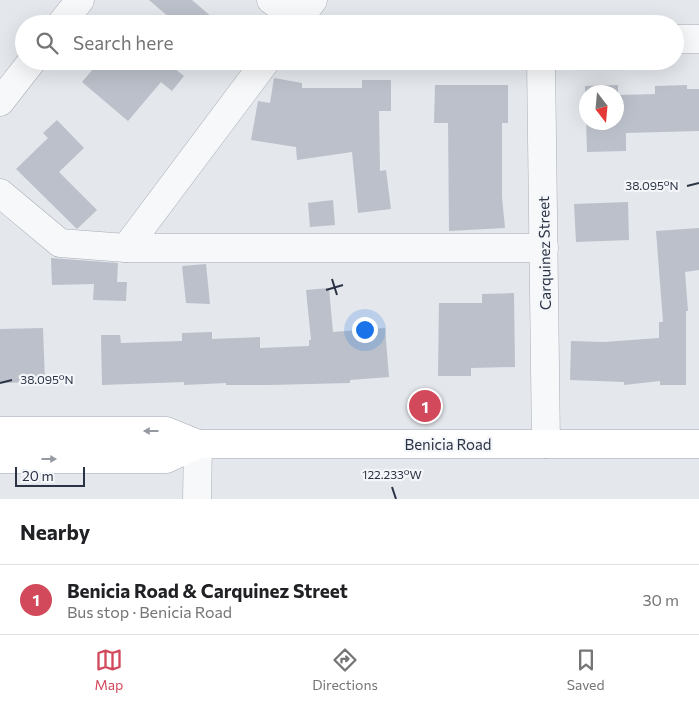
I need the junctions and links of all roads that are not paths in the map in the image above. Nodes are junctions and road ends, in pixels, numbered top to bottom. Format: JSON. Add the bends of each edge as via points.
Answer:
{"nodes":[{"id":1,"x":80,"y":0,"type":"edge"},
{"id":2,"x":271,"y":0,"type":"edge"},
{"id":3,"x":69,"y":15,"type":"edge"},
{"id":4,"x":298,"y":15,"type":"edge"},
{"id":5,"x":684,"y":39,"type":"edge"},
{"id":6,"x":699,"y":39,"type":"edge"},
{"id":7,"x":25,"y":70,"type":"edge"},
{"id":8,"x":259,"y":70,"type":"edge"},
{"id":9,"x":541,"y":70,"type":"edge"},
{"id":10,"x":0,"y":102,"type":"edge"},
{"id":11,"x":0,"y":193,"type":"edge"},
{"id":12,"x":126,"y":248,"type":"junction"},
{"id":13,"x":544,"y":248,"type":"junction"},
{"id":14,"x":0,"y":431,"type":"edge"},
{"id":15,"x":198,"y":444,"type":"junction"},
{"id":16,"x":546,"y":444,"type":"junction"},
{"id":17,"x":699,"y":444,"type":"edge"},
{"id":18,"x":0,"y":459,"type":"edge"},
{"id":19,"x":198,"y":499,"type":"edge"}],
"edges":[{"from":1,"to":3,"type":"street"},
{"from":2,"to":4,"type":"street"},
{"from":5,"to":6,"type":"street"},
{"from":7,"to":10,"type":"street"},
{"from":8,"to":12,"type":"street"},
{"from":9,"to":13,"type":"street","name":"Carquinez Street"},
{"from":11,"to":12,"type":"street","via":[[60,243]]},
{"from":12,"to":13,"type":"street"},
{"from":13,"to":16,"type":"street","name":"Carquinez Street"},
{"from":15,"to":14,"type":"main road","name":"Benicia Road","one_way":true,"via":[[166,431]]},
{"from":15,"to":16,"type":"main road","name":"Benicia Road"},
{"from":18,"to":15,"type":"main road","name":"Benicia Road","one_way":true,"via":[[166,459]]},
{"from":15,"to":19,"type":"street"},
{"from":16,"to":17,"type":"main road","name":"Benicia Road"}]}
